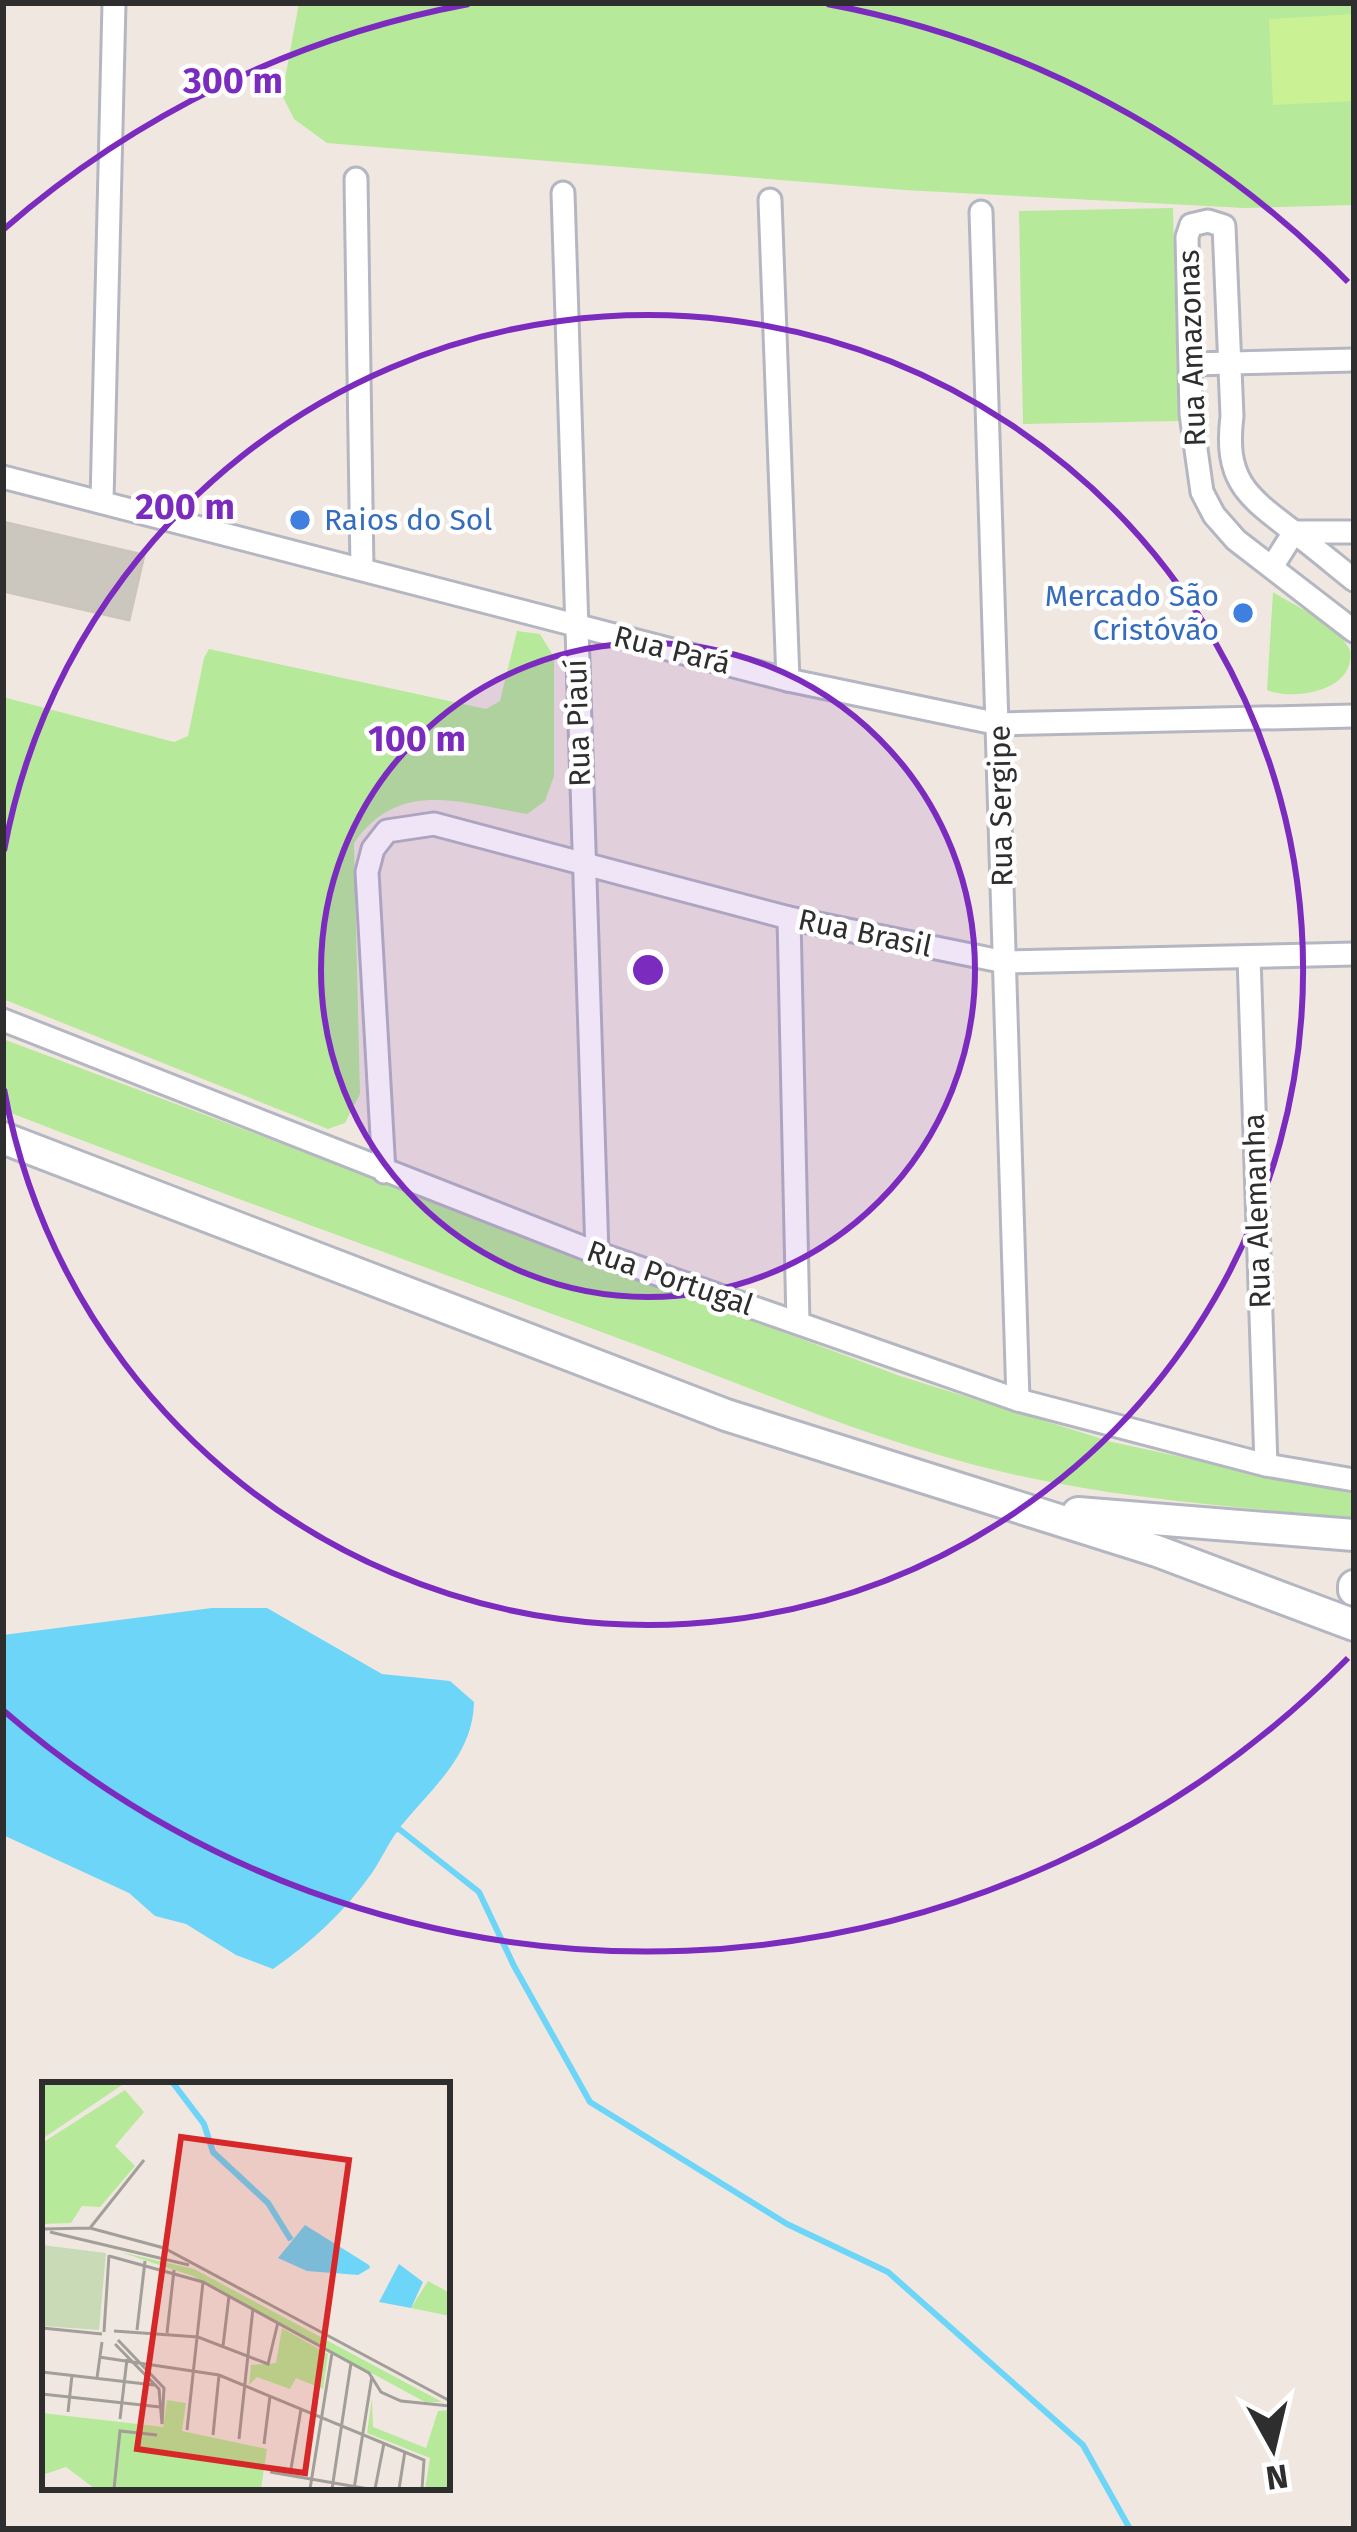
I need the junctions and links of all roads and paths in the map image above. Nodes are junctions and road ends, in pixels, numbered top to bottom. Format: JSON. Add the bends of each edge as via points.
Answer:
{"nodes":[{"id":1,"x":115,"y":3,"type":"edge"},
{"id":2,"x":356,"y":179,"type":"dead end"},
{"id":3,"x":563,"y":194,"type":"dead end"},
{"id":4,"x":770,"y":200,"type":"dead end"},
{"id":5,"x":981,"y":212,"type":"dead end"},
{"id":6,"x":1354,"y":360,"type":"edge"},
{"id":7,"x":1230,"y":363,"type":"junction"},
{"id":8,"x":1192,"y":364,"type":"junction"},
{"id":9,"x":1191,"y":414,"type":"junction"},
{"id":10,"x":1232,"y":416,"type":"junction"},
{"id":11,"x":3,"y":476,"type":"edge"},
{"id":12,"x":102,"y":500,"type":"junction"},
{"id":13,"x":1294,"y":532,"type":"junction"},
{"id":14,"x":1354,"y":532,"type":"edge"},
{"id":15,"x":1272,"y":567,"type":"junction"},
{"id":16,"x":362,"y":569,"type":"junction"},
{"id":17,"x":1354,"y":580,"type":"edge"},
{"id":18,"x":575,"y":625,"type":"junction"},
{"id":19,"x":1354,"y":631,"type":"edge"},
{"id":20,"x":788,"y":680,"type":"junction"},
{"id":21,"x":1354,"y":716,"type":"edge"},
{"id":22,"x":999,"y":724,"type":"junction"},
{"id":23,"x":581,"y":865,"type":"junction"},
{"id":24,"x":789,"y":918,"type":"junction"},
{"id":25,"x":1354,"y":954,"type":"edge"},
{"id":26,"x":1249,"y":957,"type":"junction"},
{"id":27,"x":1005,"y":962,"type":"junction"},
{"id":28,"x":3,"y":1020,"type":"edge"},
{"id":29,"x":3,"y":1138,"type":"edge"},
{"id":30,"x":384,"y":1172,"type":"junction"},
{"id":31,"x":597,"y":1253,"type":"junction"},
{"id":32,"x":798,"y":1323,"type":"junction"},
{"id":33,"x":1018,"y":1400,"type":"junction"},
{"id":34,"x":1266,"y":1465,"type":"junction"},
{"id":35,"x":1354,"y":1480,"type":"edge"},
{"id":36,"x":1030,"y":1510,"type":"junction"},
{"id":37,"x":1354,"y":1535,"type":"edge"},
{"id":38,"x":1354,"y":1625,"type":"edge"}],
"edges":[{"from":1,"to":12,"type":"street"},
{"from":2,"to":16,"type":"street"},
{"from":3,"to":18,"type":"street","name":"Rua Piauí"},
{"from":4,"to":20,"type":"street"},
{"from":5,"to":22,"type":"street","name":"Rua Sergipe"},
{"from":6,"to":7,"type":"street"},
{"from":7,"to":8,"type":"street"},
{"from":7,"to":8,"type":"street","name":"Rua Amazonas","via":[[1224,226],[1208,221],[1191,225],[1187,237]]},
{"from":7,"to":10,"type":"street","name":"Rua Amazonas"},
{"from":8,"to":9,"type":"street","name":"Rua Amazonas"},
{"from":9,"to":10,"type":"street"},
{"from":9,"to":15,"type":"street","name":"Rua Amazonas","via":[[1208,504],[1236,540]]},
{"from":10,"to":13,"type":"street","name":"Rua Amazonas","via":[[1235,477],[1256,505]]},
{"from":11,"to":12,"type":"street","name":"Rua Pará"},
{"from":12,"to":16,"type":"street","name":"Rua Pará"},
{"from":13,"to":14,"type":"street"},
{"from":13,"to":15,"type":"street"},
{"from":13,"to":17,"type":"street","name":"Rua Amazonas"},
{"from":15,"to":19,"type":"street","name":"Rua Amazonas"},
{"from":16,"to":18,"type":"street","name":"Rua Pará"},
{"from":18,"to":20,"type":"street","name":"Rua Pará"},
{"from":18,"to":23,"type":"street","name":"Rua Piauí"},
{"from":20,"to":22,"type":"street","name":"Rua Pará"},
{"from":21,"to":22,"type":"street","name":"Rua Pará"},
{"from":22,"to":27,"type":"street","name":"Rua Sergipe"},
{"from":23,"to":24,"type":"street","name":"Rua Brasil"},
{"from":23,"to":30,"type":"street","name":"Rua Brasil","via":[[434,824],[387,831],[374,849],[367,872]]},
{"from":23,"to":31,"type":"street","name":"Rua Piauí"},
{"from":24,"to":27,"type":"street","name":"Rua Brasil"},
{"from":24,"to":32,"type":"street"},
{"from":25,"to":26,"type":"street","name":"Rua Brasil"},
{"from":26,"to":27,"type":"street","name":"Rua Brasil"},
{"from":26,"to":34,"type":"street","name":"Rua Alemanha"},
{"from":27,"to":33,"type":"street","name":"Rua Sergipe"},
{"from":28,"to":30,"type":"street","name":"Rua Portugal"},
{"from":29,"to":36,"type":"main road","via":[[725,1415]]},
{"from":30,"to":31,"type":"street","name":"Rua Portugal"},
{"from":31,"to":32,"type":"street","name":"Rua Portugal"},
{"from":32,"to":33,"type":"street","name":"Rua Portugal"},
{"from":33,"to":34,"type":"street","name":"Rua Portugal"},
{"from":34,"to":35,"type":"street","name":"Rua Portugal"},
{"from":36,"to":37,"type":"main road"},
{"from":36,"to":38,"type":"main road"}]}
